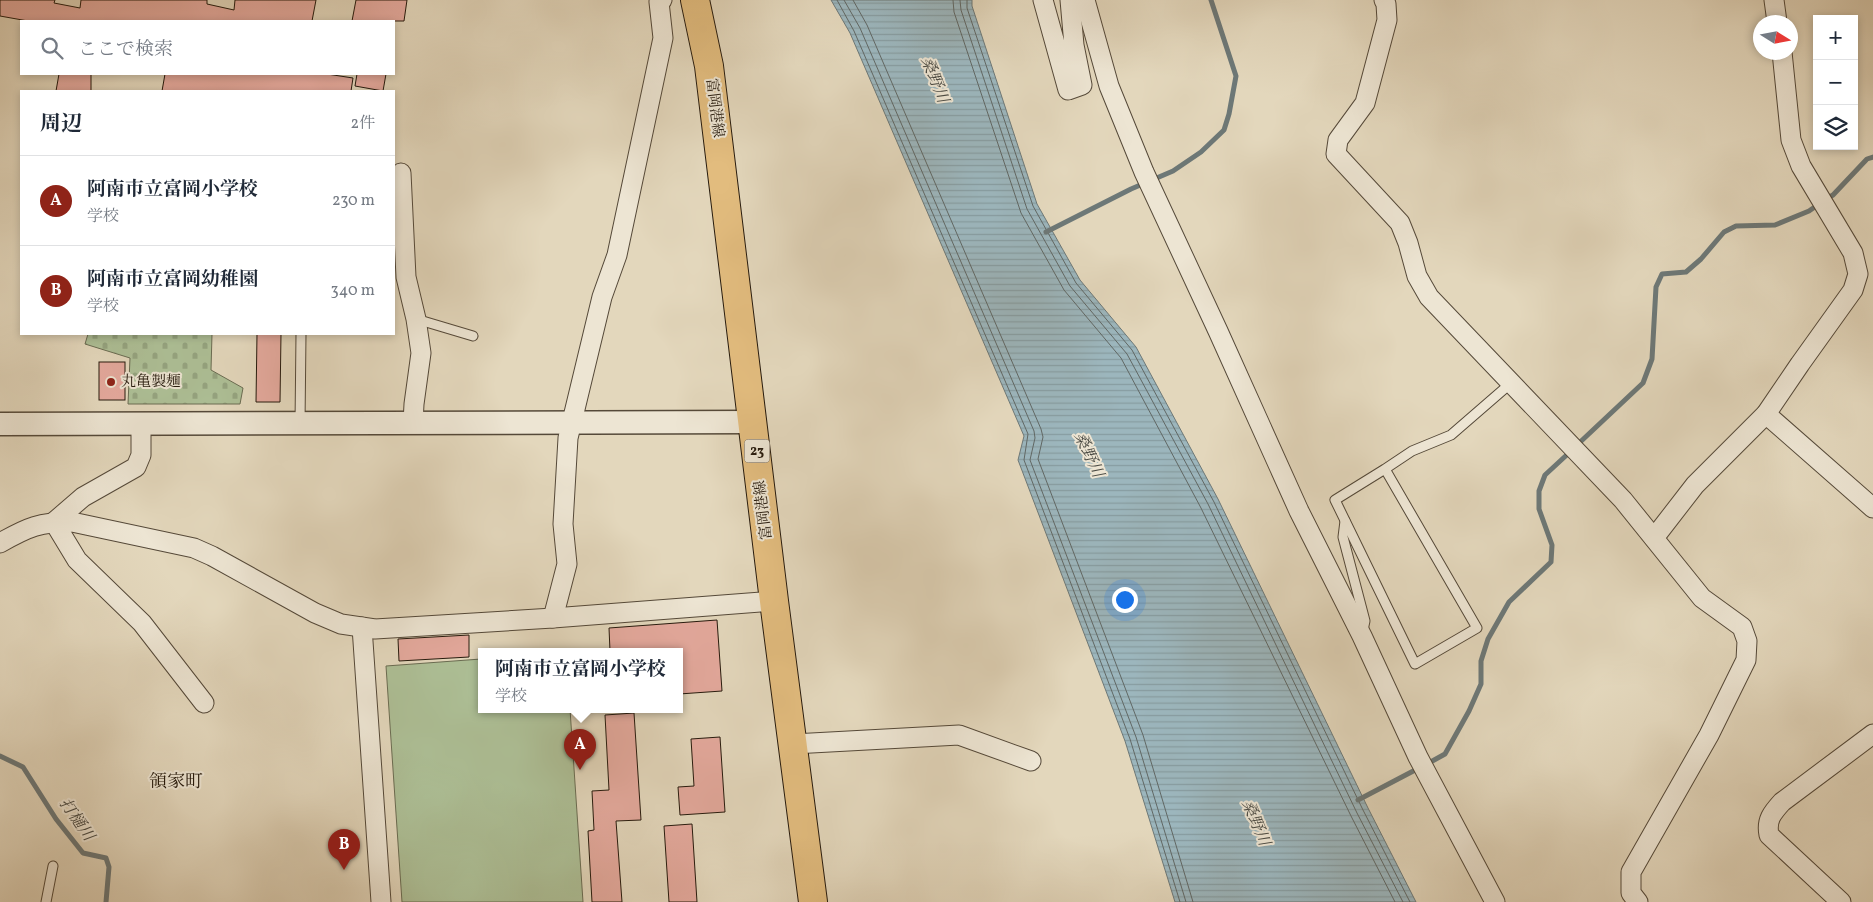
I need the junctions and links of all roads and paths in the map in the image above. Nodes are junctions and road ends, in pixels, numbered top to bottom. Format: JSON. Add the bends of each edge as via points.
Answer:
{"nodes":[{"id":1,"x":695,"y":0,"type":"edge"},
{"id":2,"x":1043,"y":0,"type":"edge"},
{"id":3,"x":1070,"y":0,"type":"edge"},
{"id":4,"x":1085,"y":0,"type":"edge"},
{"id":5,"x":1774,"y":0,"type":"edge"},
{"id":6,"x":660,"y":1,"type":"edge"},
{"id":7,"x":1388,"y":1,"type":"edge"},
{"id":8,"x":1776,"y":15,"type":"edge"},
{"id":9,"x":1783,"y":60,"type":"edge"},
{"id":10,"x":401,"y":173,"type":"dead end"},
{"id":11,"x":416,"y":319,"type":"junction"},
{"id":12,"x":301,"y":335,"type":"edge"},
{"id":13,"x":473,"y":336,"type":"dead end"},
{"id":14,"x":1512,"y":383,"type":"junction"},
{"id":15,"x":1766,"y":414,"type":"junction"},
{"id":16,"x":753,"y":422,"type":"junction"},
{"id":17,"x":414,"y":423,"type":"junction"},
{"id":18,"x":572,"y":423,"type":"junction"},
{"id":19,"x":0,"y":424,"type":"edge"},
{"id":20,"x":300,"y":424,"type":"junction"},
{"id":21,"x":141,"y":425,"type":"junction"},
{"id":22,"x":1385,"y":469,"type":"junction"},
{"id":23,"x":1873,"y":508,"type":"edge"},
{"id":24,"x":1344,"y":521,"type":"junction"},
{"id":25,"x":54,"y":522,"type":"junction"},
{"id":26,"x":1654,"y":538,"type":"junction"},
{"id":27,"x":0,"y":543,"type":"edge"},
{"id":28,"x":774,"y":601,"type":"junction"},
{"id":29,"x":553,"y":618,"type":"junction"},
{"id":30,"x":362,"y":627,"type":"junction"},
{"id":31,"x":1362,"y":636,"type":"junction"},
{"id":32,"x":204,"y":703,"type":"dead end"},
{"id":33,"x":1873,"y":734,"type":"edge"},
{"id":34,"x":793,"y":744,"type":"junction"},
{"id":35,"x":1031,"y":761,"type":"dead end"},
{"id":36,"x":53,"y":866,"type":"dead end"},
{"id":37,"x":46,"y":902,"type":"edge"},
{"id":38,"x":380,"y":902,"type":"edge"},
{"id":39,"x":813,"y":902,"type":"edge"},
{"id":40,"x":1495,"y":902,"type":"edge"},
{"id":41,"x":1638,"y":902,"type":"edge"},
{"id":42,"x":1840,"y":902,"type":"edge"}],
"edges":[{"from":1,"to":16,"type":"main road","name":"富岡港線","number":"23","via":[[709,66]]},
{"from":2,"to":3,"type":"street","via":[[1068,90],[1082,85]]},
{"from":4,"to":31,"type":"street","via":[[1110,86],[1144,172],[1299,512]]},
{"from":5,"to":8,"type":"street"},
{"from":6,"to":18,"type":"street","via":[[663,38],[617,255],[602,297]]},
{"from":7,"to":14,"type":"street","via":[[1387,20],[1365,103],[1338,140],[1336,154],[1400,224],[1417,276],[1429,297]]},
{"from":9,"to":15,"type":"street","via":[[1791,140],[1801,166],[1853,253],[1858,274],[1854,290]]},
{"from":10,"to":11,"type":"street","via":[[406,277]]},
{"from":11,"to":13,"type":"lane"},
{"from":11,"to":17,"type":"street","via":[[421,353]]},
{"from":12,"to":20,"type":"lane"},
{"from":14,"to":22,"type":"lane","via":[[1451,435],[1412,451]]},
{"from":14,"to":26,"type":"street","via":[[1624,500]]},
{"from":15,"to":23,"type":"street"},
{"from":15,"to":26,"type":"street","via":[[1695,485]]},
{"from":16,"to":18,"type":"street"},
{"from":16,"to":28,"type":"main road","name":"富岡港線","number":"23"},
{"from":17,"to":18,"type":"street"},
{"from":17,"to":20,"type":"street"},
{"from":18,"to":29,"type":"street","via":[[568,438],[564,524],[567,564]]},
{"from":19,"to":21,"type":"street"},
{"from":20,"to":21,"type":"street"},
{"from":21,"to":25,"type":"street","via":[[141,456],[136,467],[83,497]]},
{"from":22,"to":24,"type":"lane","via":[[1335,500]]},
{"from":22,"to":24,"type":"lane","via":[[1477,628],[1415,664]]},
{"from":24,"to":31,"type":"lane","via":[[1343,537],[1365,621]]},
{"from":25,"to":27,"type":"street","via":[[34,525]]},
{"from":25,"to":30,"type":"street","via":[[72,522],[194,548],[315,613],[341,624]]},
{"from":25,"to":32,"type":"street","via":[[77,560],[142,623]]},
{"from":26,"to":41,"type":"street","via":[[1702,598],[1742,627],[1747,641],[1746,660],[1709,735],[1631,872],[1631,893]]},
{"from":28,"to":29,"type":"street"},
{"from":28,"to":34,"type":"main road","name":"富岡港線","number":"23"},
{"from":29,"to":30,"type":"street","via":[[375,629]]},
{"from":30,"to":38,"type":"street"},
{"from":31,"to":40,"type":"street","via":[[1418,757]]},
{"from":33,"to":42,"type":"street","via":[[1782,802],[1770,815],[1767,826],[1769,835]]},
{"from":34,"to":35,"type":"street","via":[[959,735]]},
{"from":34,"to":39,"type":"main road","name":"富岡港線","number":"23"},
{"from":36,"to":37,"type":"lane"}]}
